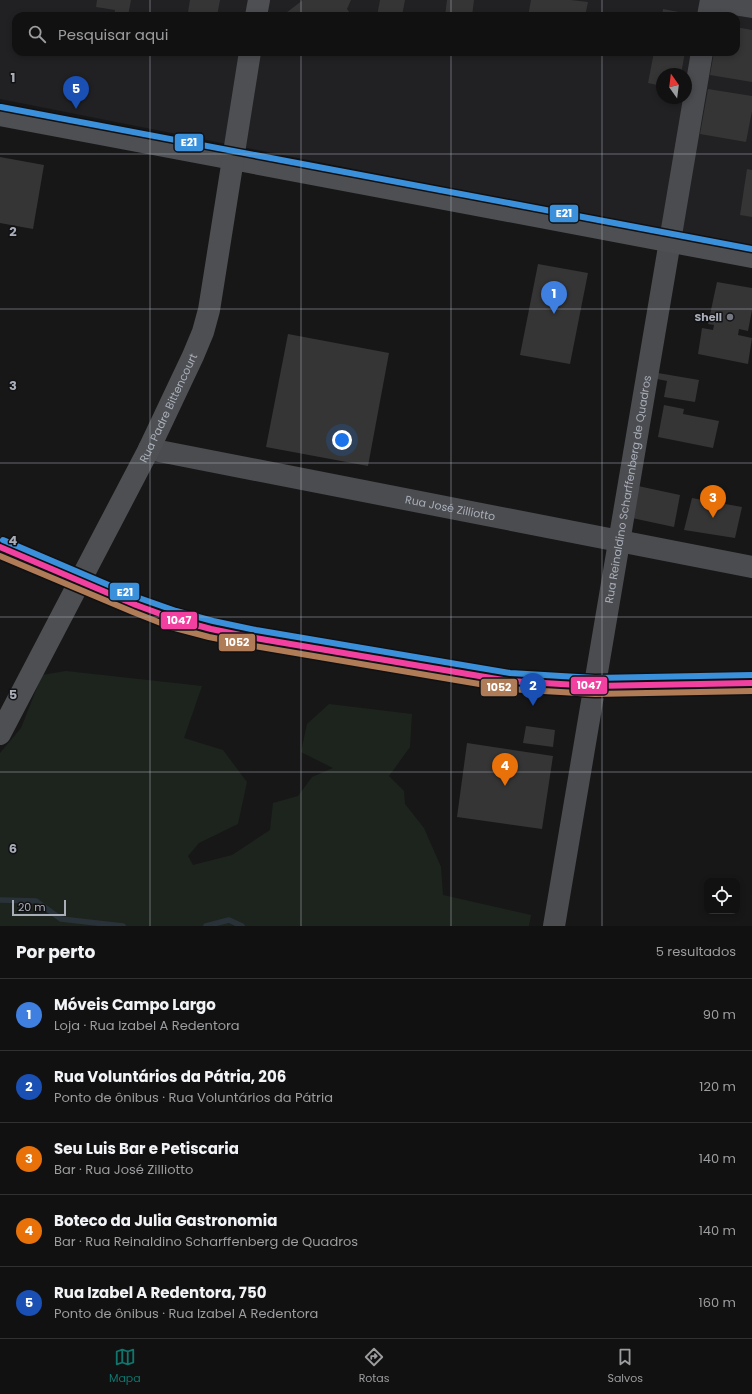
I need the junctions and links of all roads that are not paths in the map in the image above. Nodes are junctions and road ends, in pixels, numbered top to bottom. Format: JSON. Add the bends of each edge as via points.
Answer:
{"nodes":[{"id":1,"x":259,"y":0,"type":"edge"},
{"id":2,"x":713,"y":6,"type":"edge"},
{"id":3,"x":752,"y":7,"type":"edge"},
{"id":4,"x":257,"y":12,"type":"edge"},
{"id":5,"x":249,"y":56,"type":"edge"},
{"id":6,"x":701,"y":56,"type":"edge"},
{"id":7,"x":0,"y":115,"type":"edge"},
{"id":8,"x":233,"y":159,"type":"junction"},
{"id":9,"x":670,"y":241,"type":"junction"},
{"id":10,"x":752,"y":257,"type":"edge"},
{"id":11,"x":149,"y":449,"type":"junction"},
{"id":12,"x":619,"y":541,"type":"junction"},
{"id":13,"x":0,"y":548,"type":"edge"},
{"id":14,"x":752,"y":567,"type":"edge"},
{"id":15,"x":80,"y":581,"type":"junction"},
{"id":16,"x":752,"y":683,"type":"edge"},
{"id":17,"x":595,"y":686,"type":"junction"},
{"id":18,"x":0,"y":734,"type":"edge"},
{"id":19,"x":554,"y":926,"type":"edge"}],
"edges":[{"from":1,"to":4,"type":"main road"},
{"from":2,"to":3,"type":"street"},
{"from":5,"to":8,"type":"main road","name":"Rua Padre Bittencourt"},
{"from":6,"to":9,"type":"street","name":"Rua Reinaldino Scharffenberg de Quadros"},
{"from":7,"to":8,"type":"main road"},
{"from":8,"to":9,"type":"main road"},
{"from":8,"to":11,"type":"main road","name":"Rua Padre Bittencourt","via":[[203,332]]},
{"from":9,"to":10,"type":"main road"},
{"from":9,"to":12,"type":"street","name":"Rua Reinaldino Scharffenberg de Quadros"},
{"from":11,"to":12,"type":"street","name":"Rua José Zilliotto"},
{"from":11,"to":15,"type":"main road","name":"Rua Padre Bittencourt"},
{"from":12,"to":14,"type":"street","name":"Rua José Zilliotto"},
{"from":12,"to":17,"type":"street","name":"Rua Reinaldino Scharffenberg de Quadros"},
{"from":13,"to":15,"type":"main road","via":[[25,556]]},
{"from":15,"to":17,"type":"main road","via":[[174,619],[218,631],[489,678]]},
{"from":15,"to":18,"type":"main road","name":"Rua Padre Bittencourt"},
{"from":16,"to":17,"type":"main road"},
{"from":17,"to":19,"type":"street","name":"Rua Reinaldino Scharffenberg de Quadros"}]}
